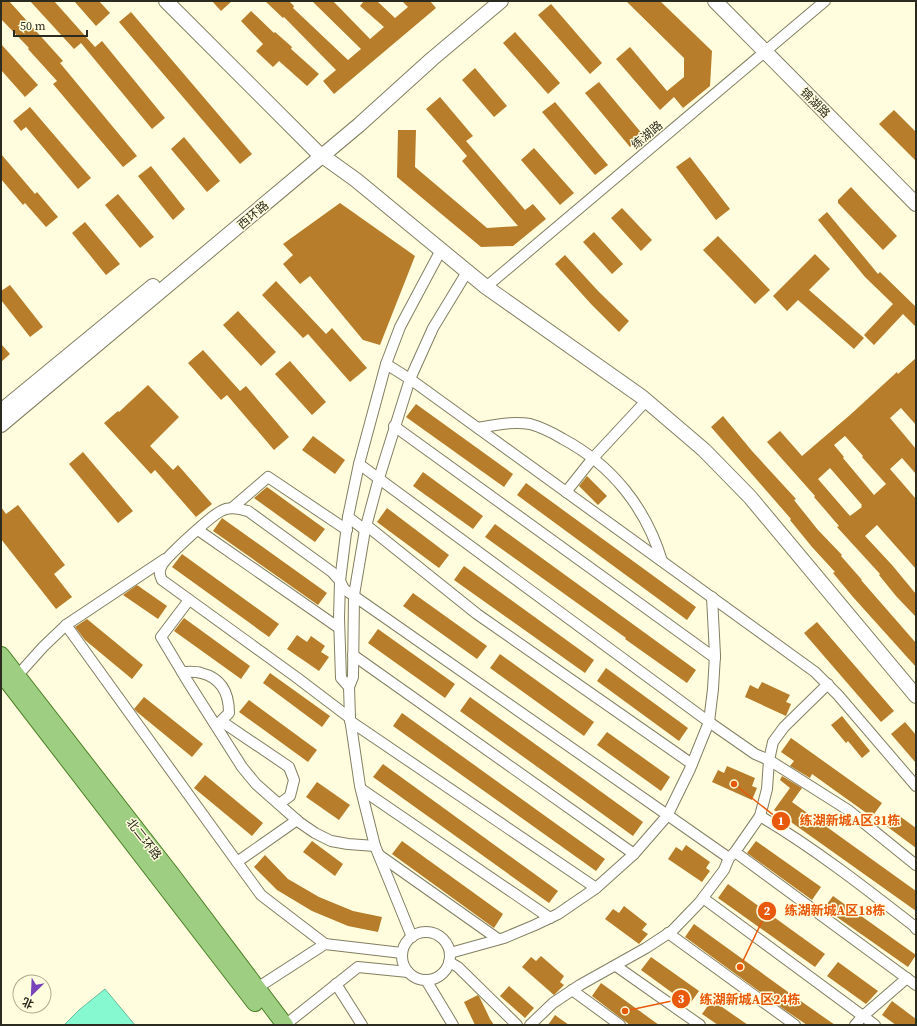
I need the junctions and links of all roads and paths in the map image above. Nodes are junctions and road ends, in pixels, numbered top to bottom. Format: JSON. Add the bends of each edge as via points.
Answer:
{"nodes":[{"id":1,"x":166,"y":1,"type":"edge"},
{"id":2,"x":489,"y":1,"type":"edge"},
{"id":3,"x":501,"y":1,"type":"edge"},
{"id":4,"x":715,"y":1,"type":"edge"},
{"id":5,"x":825,"y":1,"type":"edge"},
{"id":6,"x":765,"y":52,"type":"junction"},
{"id":7,"x":320,"y":154,"type":"junction"},
{"id":8,"x":916,"y":204,"type":"edge"},
{"id":9,"x":441,"y":250,"type":"junction"},
{"id":10,"x":467,"y":272,"type":"junction"},
{"id":11,"x":486,"y":287,"type":"junction"},
{"id":12,"x":386,"y":364,"type":"junction"},
{"id":13,"x":410,"y":378,"type":"junction"},
{"id":14,"x":646,"y":401,"type":"junction"},
{"id":15,"x":1,"y":411,"type":"edge"},
{"id":16,"x":1,"y":425,"type":"edge"},
{"id":17,"x":394,"y":426,"type":"junction"},
{"id":18,"x":478,"y":428,"type":"junction"},
{"id":19,"x":593,"y":458,"type":"junction"},
{"id":20,"x":359,"y":464,"type":"junction"},
{"id":21,"x":379,"y":478,"type":"junction"},
{"id":22,"x":566,"y":492,"type":"junction"},
{"id":23,"x":232,"y":508,"type":"junction"},
{"id":24,"x":348,"y":517,"type":"junction"},
{"id":25,"x":366,"y":527,"type":"junction"},
{"id":26,"x":198,"y":530,"type":"junction"},
{"id":27,"x":347,"y":530,"type":"junction"},
{"id":28,"x":167,"y":558,"type":"junction"},
{"id":29,"x":662,"y":561,"type":"junction"},
{"id":30,"x":340,"y":581,"type":"junction"},
{"id":31,"x":354,"y":595,"type":"junction"},
{"id":32,"x":712,"y":597,"type":"junction"},
{"id":33,"x":189,"y":600,"type":"junction"},
{"id":34,"x":66,"y":625,"type":"junction"},
{"id":35,"x":339,"y":628,"type":"junction"},
{"id":36,"x":1,"y":655,"type":"edge"},
{"id":37,"x":354,"y":655,"type":"junction"},
{"id":38,"x":715,"y":658,"type":"junction"},
{"id":39,"x":182,"y":672,"type":"junction"},
{"id":40,"x":1,"y":673,"type":"edge"},
{"id":41,"x":17,"y":676,"type":"junction"},
{"id":42,"x":828,"y":684,"type":"junction"},
{"id":43,"x":349,"y":687,"type":"junction"},
{"id":44,"x":916,"y":696,"type":"edge"},
{"id":45,"x":350,"y":720,"type":"junction"},
{"id":46,"x":709,"y":722,"type":"junction"},
{"id":47,"x":770,"y":760,"type":"junction"},
{"id":48,"x":692,"y":764,"type":"junction"},
{"id":49,"x":916,"y":786,"type":"edge"},
{"id":50,"x":360,"y":789,"type":"junction"},
{"id":51,"x":279,"y":804,"type":"junction"},
{"id":52,"x":668,"y":816,"type":"junction"},
{"id":53,"x":760,"y":816,"type":"junction"},
{"id":54,"x":297,"y":820,"type":"junction"},
{"id":55,"x":377,"y":850,"type":"junction"},
{"id":56,"x":634,"y":854,"type":"junction"},
{"id":57,"x":732,"y":855,"type":"junction"},
{"id":58,"x":237,"y":862,"type":"junction"},
{"id":59,"x":916,"y":865,"type":"edge"},
{"id":60,"x":596,"y":888,"type":"junction"},
{"id":61,"x":702,"y":898,"type":"junction"},
{"id":62,"x":550,"y":918,"type":"junction"},
{"id":63,"x":916,"y":929,"type":"edge"},
{"id":64,"x":668,"y":934,"type":"junction"},
{"id":65,"x":412,"y":937,"type":"junction"},
{"id":66,"x":498,"y":940,"type":"junction"},
{"id":67,"x":325,"y":944,"type":"junction"},
{"id":68,"x":402,"y":953,"type":"junction"},
{"id":69,"x":449,"y":958,"type":"junction"},
{"id":70,"x":616,"y":966,"type":"junction"},
{"id":71,"x":408,"y":972,"type":"junction"},
{"id":72,"x":907,"y":978,"type":"junction"},
{"id":73,"x":426,"y":980,"type":"junction"},
{"id":74,"x":336,"y":984,"type":"junction"},
{"id":75,"x":916,"y":985,"type":"edge"},
{"id":76,"x":257,"y":988,"type":"junction"},
{"id":77,"x":572,"y":990,"type":"junction"},
{"id":78,"x":863,"y":1016,"type":"junction"},
{"id":79,"x":272,"y":1025,"type":"edge"},
{"id":80,"x":285,"y":1025,"type":"edge"},
{"id":81,"x":362,"y":1025,"type":"edge"},
{"id":82,"x":453,"y":1025,"type":"edge"},
{"id":83,"x":517,"y":1025,"type":"edge"},
{"id":84,"x":530,"y":1025,"type":"edge"},
{"id":85,"x":620,"y":1025,"type":"edge"},
{"id":86,"x":700,"y":1025,"type":"edge"},
{"id":87,"x":795,"y":1025,"type":"edge"},
{"id":88,"x":855,"y":1025,"type":"edge"},
{"id":89,"x":875,"y":1025,"type":"edge"}],
"edges":[{"from":1,"to":7,"type":"street"},
{"from":2,"to":7,"type":"street","name":"西环路"},
{"from":3,"to":7,"type":"street","name":"西环路","via":[[359,125]]},
{"from":4,"to":6,"type":"street","name":"锦湖路"},
{"from":5,"to":6,"type":"street","name":"练湖路"},
{"from":6,"to":8,"type":"street","name":"锦湖路"},
{"from":6,"to":11,"type":"street","name":"练湖路"},
{"from":7,"to":9,"type":"street","via":[[356,180]]},
{"from":7,"to":15,"type":"street","name":"西环路"},
{"from":7,"to":16,"type":"street","name":"西环路"},
{"from":9,"to":10,"type":"street"},
{"from":9,"to":12,"type":"street","via":[[403,320]]},
{"from":10,"to":11,"type":"street"},
{"from":10,"to":13,"type":"street","via":[[433,328]]},
{"from":11,"to":14,"type":"street"},
{"from":12,"to":13,"type":"street"},
{"from":12,"to":20,"type":"street"},
{"from":13,"to":17,"type":"street"},
{"from":13,"to":18,"type":"street"},
{"from":14,"to":19,"type":"street"},
{"from":14,"to":44,"type":"street","via":[[704,450],[750,497]]},
{"from":17,"to":21,"type":"street"},
{"from":17,"to":38,"type":"street"},
{"from":18,"to":19,"type":"street","via":[[496,424],[530,424],[565,440]]},
{"from":18,"to":22,"type":"street"},
{"from":19,"to":22,"type":"street"},
{"from":19,"to":29,"type":"street","via":[[622,486],[636,505]]},
{"from":20,"to":21,"type":"street"},
{"from":20,"to":24,"type":"street"},
{"from":21,"to":25,"type":"street"},
{"from":21,"to":46,"type":"street"},
{"from":22,"to":29,"type":"street"},
{"from":23,"to":26,"type":"street","via":[[221,510]]},
{"from":23,"to":27,"type":"street","via":[[268,477]]},
{"from":23,"to":30,"type":"street","via":[[248,511],[332,572]]},
{"from":24,"to":25,"type":"street"},
{"from":24,"to":27,"type":"street"},
{"from":25,"to":31,"type":"street"},
{"from":25,"to":48,"type":"street","via":[[477,614]]},
{"from":26,"to":28,"type":"street"},
{"from":26,"to":35,"type":"street"},
{"from":27,"to":30,"type":"street"},
{"from":28,"to":33,"type":"street","via":[[159,574],[162,580]]},
{"from":28,"to":34,"type":"street"},
{"from":29,"to":32,"type":"street"},
{"from":30,"to":31,"type":"street","via":[[344,589]]},
{"from":30,"to":35,"type":"street"},
{"from":31,"to":37,"type":"street"},
{"from":31,"to":52,"type":"street"},
{"from":32,"to":38,"type":"street"},
{"from":32,"to":42,"type":"street"},
{"from":33,"to":39,"type":"street","via":[[161,637]]},
{"from":33,"to":45,"type":"street","via":[[296,677]]},
{"from":34,"to":41,"type":"street"},
{"from":34,"to":58,"type":"street"},
{"from":35,"to":43,"type":"street","via":[[341,678]]},
{"from":36,"to":41,"type":"main road","name":"北二环路"},
{"from":37,"to":43,"type":"street","via":[[353,677]]},
{"from":37,"to":56,"type":"street"},
{"from":38,"to":46,"type":"street"},
{"from":39,"to":51,"type":"street","via":[[242,767],[256,784]]},
{"from":39,"to":51,"type":"street","via":[[201,673],[215,679],[225,689],[229,703],[229,713],[221,721],[289,767],[294,780],[290,796]]},
{"from":40,"to":79,"type":"main road","name":"北二环路"},
{"from":41,"to":76,"type":"main road","name":"北二环路"},
{"from":42,"to":47,"type":"street","via":[[784,727],[774,742]]},
{"from":42,"to":49,"type":"street"},
{"from":43,"to":45,"type":"street"},
{"from":45,"to":50,"type":"street"},
{"from":45,"to":60,"type":"street"},
{"from":46,"to":47,"type":"street","via":[[755,754]]},
{"from":46,"to":48,"type":"street"},
{"from":47,"to":53,"type":"street","via":[[767,790]]},
{"from":47,"to":59,"type":"street","via":[[848,810]]},
{"from":48,"to":52,"type":"street"},
{"from":50,"to":55,"type":"street"},
{"from":50,"to":62,"type":"street"},
{"from":51,"to":54,"type":"street"},
{"from":52,"to":56,"type":"street"},
{"from":52,"to":57,"type":"street"},
{"from":53,"to":57,"type":"street"},
{"from":53,"to":63,"type":"street","via":[[877,897]]},
{"from":54,"to":55,"type":"street","via":[[331,841]]},
{"from":54,"to":58,"type":"street"},
{"from":55,"to":65,"type":"street"},
{"from":55,"to":66,"type":"street"},
{"from":56,"to":60,"type":"street"},
{"from":57,"to":61,"type":"street","via":[[724,870]]},
{"from":57,"to":72,"type":"street"},
{"from":58,"to":67,"type":"street","via":[[261,895]]},
{"from":60,"to":62,"type":"street"},
{"from":61,"to":64,"type":"street"},
{"from":61,"to":78,"type":"street"},
{"from":62,"to":66,"type":"street"},
{"from":64,"to":70,"type":"street"},
{"from":64,"to":87,"type":"street"},
{"from":65,"to":68,"type":"street"},
{"from":65,"to":69,"type":"street","via":[[421,933],[431,933],[440,937],[446,944]]},
{"from":66,"to":69,"type":"street"},
{"from":67,"to":68,"type":"street"},
{"from":67,"to":76,"type":"street"},
{"from":68,"to":71,"type":"street","via":[[403,963]]},
{"from":69,"to":73,"type":"street","via":[[446,970],[434,979]]},
{"from":69,"to":83,"type":"street"},
{"from":70,"to":77,"type":"street"},
{"from":70,"to":86,"type":"street"},
{"from":71,"to":73,"type":"street","via":[[416,978]]},
{"from":71,"to":74,"type":"street","via":[[358,967]]},
{"from":72,"to":75,"type":"street"},
{"from":72,"to":78,"type":"street"},
{"from":73,"to":82,"type":"street"},
{"from":74,"to":80,"type":"street"},
{"from":74,"to":81,"type":"street"},
{"from":76,"to":80,"type":"main road","name":"北二环路"},
{"from":77,"to":84,"type":"street"},
{"from":77,"to":85,"type":"street"},
{"from":78,"to":88,"type":"street"},
{"from":78,"to":89,"type":"street"}]}
